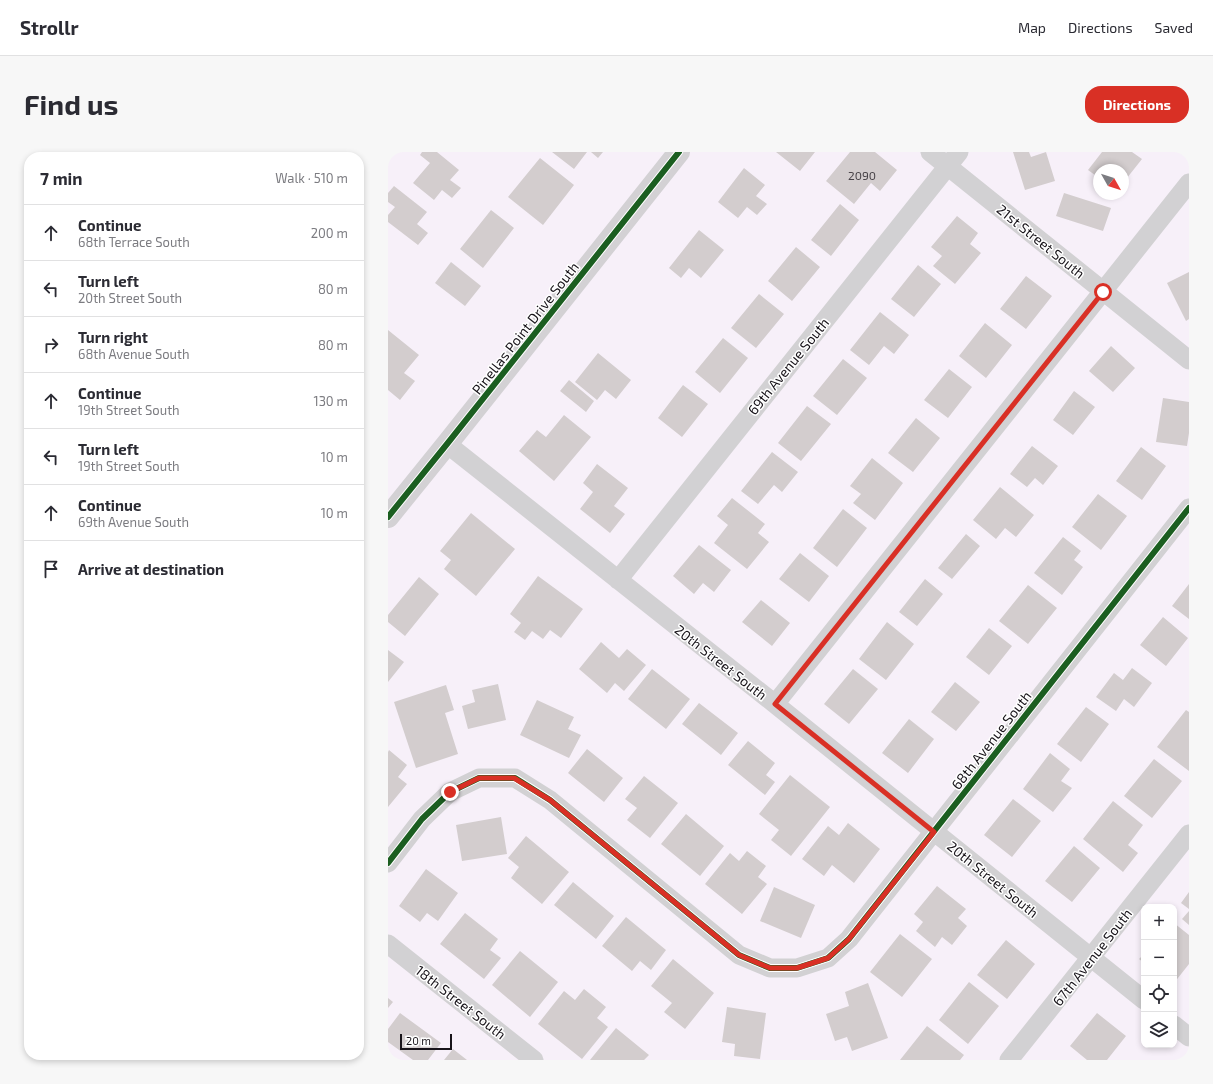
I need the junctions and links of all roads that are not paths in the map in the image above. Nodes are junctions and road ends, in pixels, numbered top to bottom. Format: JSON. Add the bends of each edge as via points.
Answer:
{"nodes":[{"id":1,"x":678,"y":152,"type":"edge"},
{"id":2,"x":930,"y":152,"type":"edge"},
{"id":3,"x":953,"y":159,"type":"edge"},
{"id":4,"x":1189,"y":183,"type":"edge"},
{"id":5,"x":1103,"y":292,"type":"junction"},
{"id":6,"x":1189,"y":360,"type":"edge"},
{"id":7,"x":447,"y":444,"type":"junction"},
{"id":8,"x":1189,"y":508,"type":"edge"},
{"id":9,"x":388,"y":517,"type":"edge"},
{"id":10,"x":618,"y":580,"type":"junction"},
{"id":11,"x":775,"y":704,"type":"junction"},
{"id":12,"x":934,"y":832,"type":"junction"},
{"id":13,"x":1189,"y":834,"type":"edge"},
{"id":14,"x":388,"y":863,"type":"edge"},
{"id":15,"x":388,"y":944,"type":"edge"},
{"id":16,"x":1091,"y":958,"type":"junction"},
{"id":17,"x":1141,"y":998,"type":"edge"},
{"id":18,"x":1177,"y":1027,"type":"edge"},
{"id":19,"x":1189,"y":1037,"type":"edge"},
{"id":20,"x":534,"y":1060,"type":"edge"},
{"id":21,"x":1009,"y":1060,"type":"edge"}],
"edges":[{"from":1,"to":7,"type":"street","name":"Pinellas Point Drive South"},
{"from":2,"to":3,"type":"street","name":"21st Street South"},
{"from":3,"to":5,"type":"street","name":"21st Street South"},
{"from":3,"to":10,"type":"street","name":"69th Avenue South"},
{"from":4,"to":5,"type":"street"},
{"from":5,"to":6,"type":"street","name":"21st Street South"},
{"from":5,"to":11,"type":"street"},
{"from":7,"to":9,"type":"street","name":"Pinellas Point Drive South"},
{"from":7,"to":10,"type":"street","name":"20th Street South"},
{"from":8,"to":12,"type":"street","name":"68th Avenue South"},
{"from":10,"to":11,"type":"street","name":"20th Street South"},
{"from":11,"to":12,"type":"street","name":"20th Street South"},
{"from":12,"to":14,"type":"street","name":"68th Avenue South","via":[[849,939],[828,958],[797,968],[770,968],[739,955],[550,800],[514,778],[479,778],[450,792],[422,819]]},
{"from":12,"to":16,"type":"street","name":"20th Street South"},
{"from":13,"to":16,"type":"street","name":"67th Avenue South"},
{"from":15,"to":20,"type":"street","name":"18th Street South"},
{"from":16,"to":17,"type":"street","name":"20th Street South"},
{"from":16,"to":21,"type":"street","name":"67th Avenue South"},
{"from":18,"to":19,"type":"street"}]}
